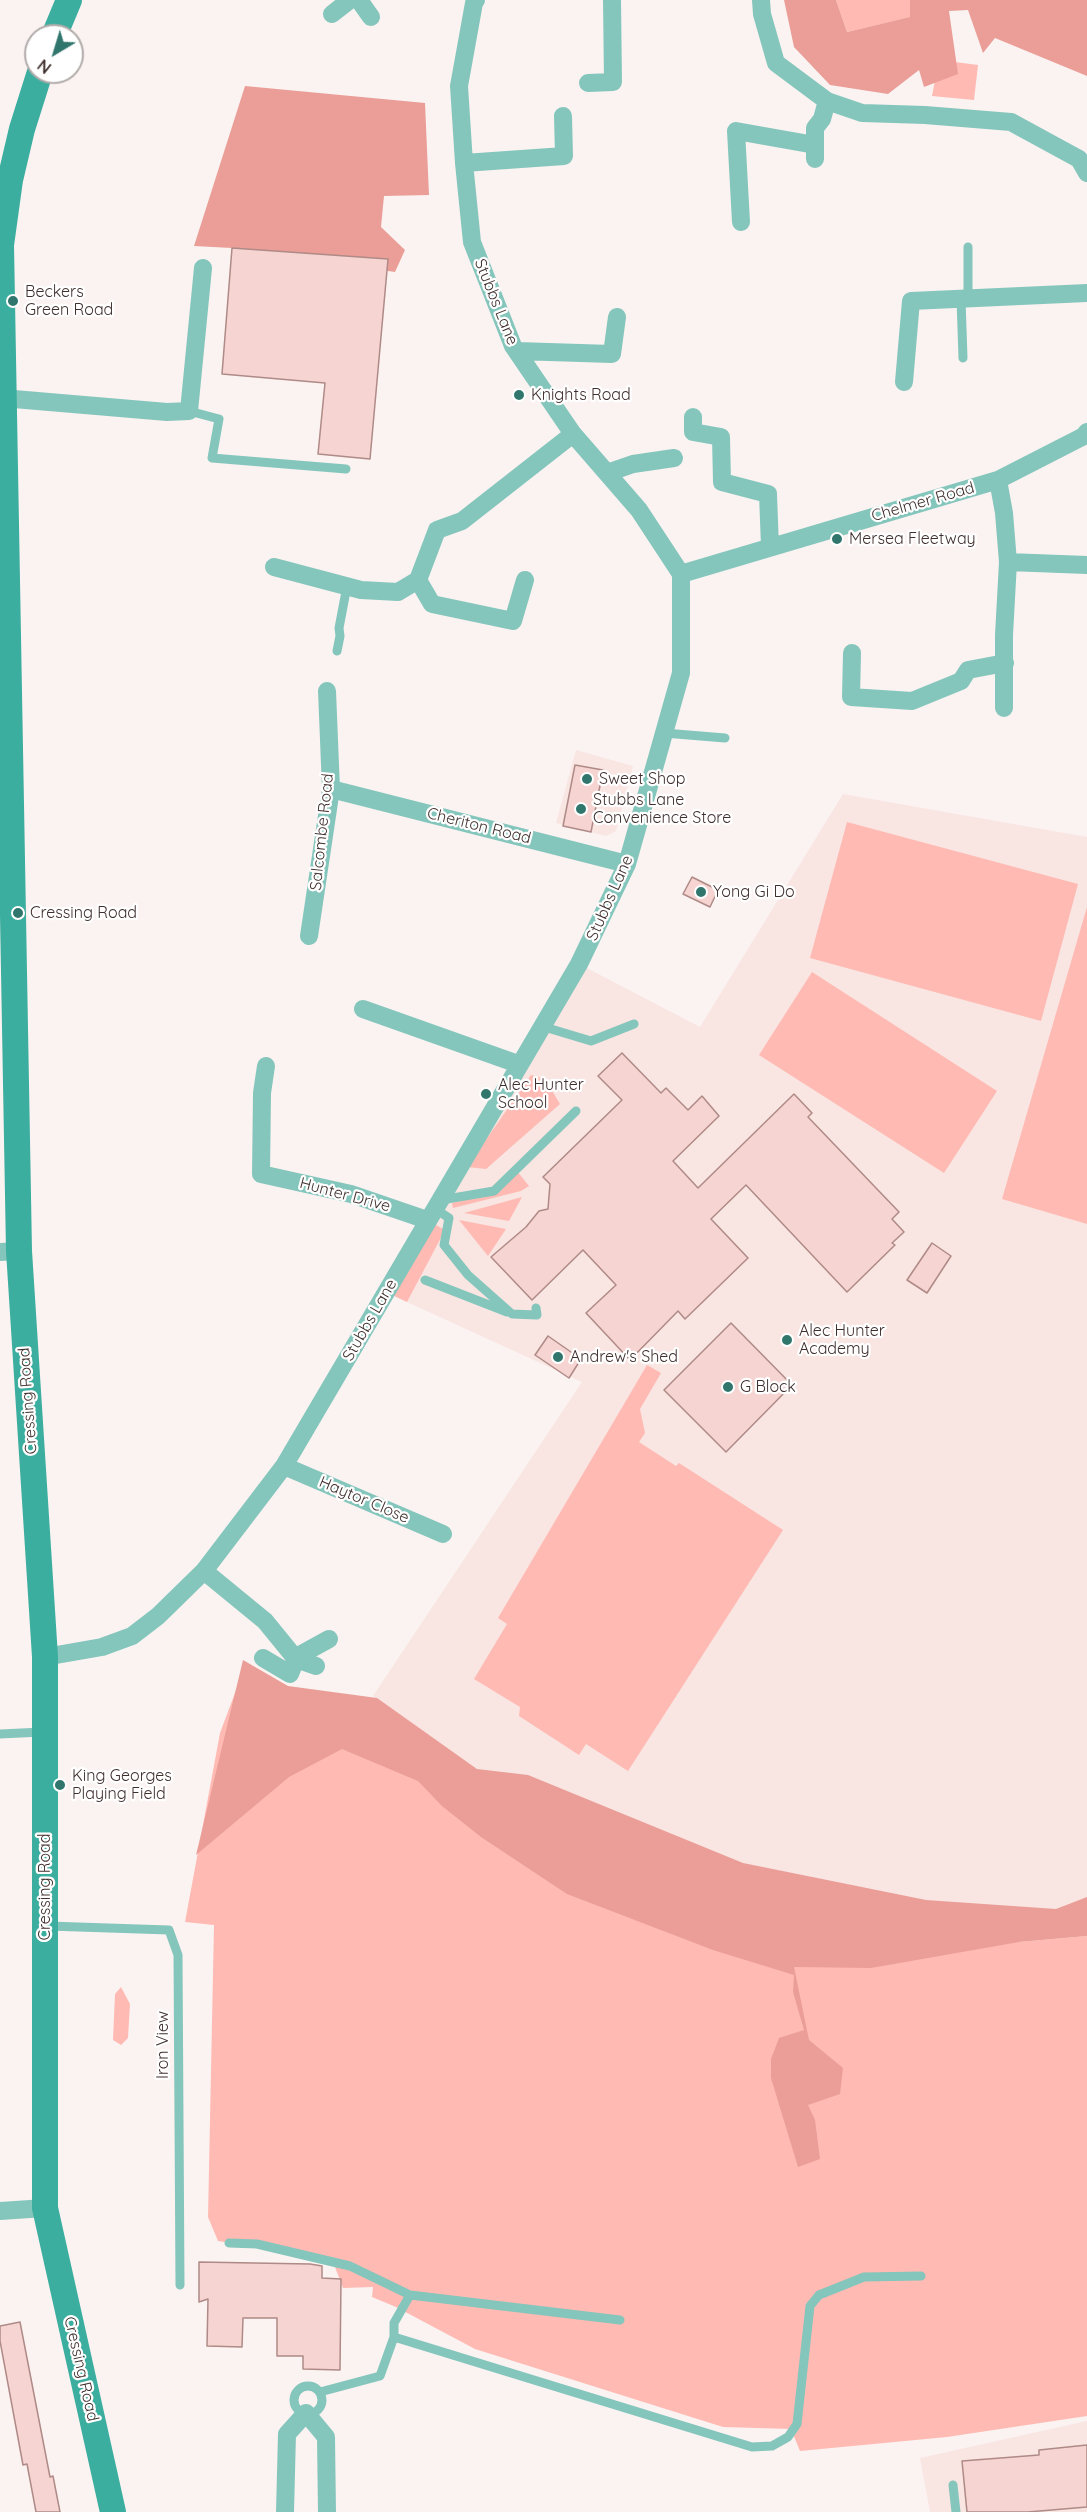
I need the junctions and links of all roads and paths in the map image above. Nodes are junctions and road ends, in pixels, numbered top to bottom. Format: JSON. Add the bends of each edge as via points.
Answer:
{"nodes":[{"id":1,"x":69,"y":0,"type":"edge"},
{"id":2,"x":351,"y":0,"type":"edge"},
{"id":3,"x":359,"y":0,"type":"edge"},
{"id":4,"x":476,"y":0,"type":"edge"},
{"id":5,"x":612,"y":0,"type":"edge"},
{"id":6,"x":761,"y":0,"type":"edge"},
{"id":7,"x":332,"y":14,"type":"dead end"},
{"id":8,"x":371,"y":18,"type":"dead end"},
{"id":9,"x":59,"y":24,"type":"edge"},
{"id":10,"x":588,"y":83,"type":"dead end"},
{"id":11,"x":36,"y":84,"type":"edge"},
{"id":12,"x":827,"y":101,"type":"junction"},
{"id":13,"x":564,"y":116,"type":"dead end"},
{"id":14,"x":464,"y":163,"type":"junction"},
{"id":15,"x":1087,"y":173,"type":"edge"},
{"id":16,"x":741,"y":222,"type":"dead end"},
{"id":17,"x":0,"y":245,"type":"edge"},
{"id":18,"x":968,"y":247,"type":"dead end"},
{"id":19,"x":203,"y":268,"type":"dead end"},
{"id":20,"x":1087,"y":293,"type":"edge"},
{"id":21,"x":965,"y":299,"type":"junction"},
{"id":22,"x":617,"y":317,"type":"dead end"},
{"id":23,"x":517,"y":351,"type":"junction"},
{"id":24,"x":963,"y":358,"type":"dead end"},
{"id":25,"x":904,"y":382,"type":"dead end"},
{"id":26,"x":3,"y":398,"type":"junction"},
{"id":27,"x":189,"y":411,"type":"junction"},
{"id":28,"x":693,"y":417,"type":"dead end"},
{"id":29,"x":1087,"y":432,"type":"edge"},
{"id":30,"x":573,"y":434,"type":"junction"},
{"id":31,"x":674,"y":458,"type":"dead end"},
{"id":32,"x":346,"y":469,"type":"dead end"},
{"id":33,"x":607,"y":473,"type":"junction"},
{"id":34,"x":998,"y":480,"type":"junction"},
{"id":35,"x":770,"y":547,"type":"junction"},
{"id":36,"x":1008,"y":562,"type":"junction"},
{"id":37,"x":1087,"y":566,"type":"edge"},
{"id":38,"x":274,"y":567,"type":"dead end"},
{"id":39,"x":681,"y":574,"type":"junction"},
{"id":40,"x":418,"y":580,"type":"junction"},
{"id":41,"x":525,"y":580,"type":"dead end"},
{"id":42,"x":347,"y":586,"type":"junction"},
{"id":43,"x":338,"y":651,"type":"dead end"},
{"id":44,"x":852,"y":653,"type":"dead end"},
{"id":45,"x":1005,"y":663,"type":"junction"},
{"id":46,"x":327,"y":691,"type":"dead end"},
{"id":47,"x":1004,"y":708,"type":"dead end"},
{"id":48,"x":664,"y":733,"type":"junction"},
{"id":49,"x":725,"y":738,"type":"dead end"},
{"id":50,"x":331,"y":789,"type":"junction"},
{"id":51,"x":627,"y":864,"type":"junction"},
{"id":52,"x":309,"y":936,"type":"dead end"},
{"id":53,"x":363,"y":1010,"type":"dead end"},
{"id":54,"x":634,"y":1024,"type":"dead end"},
{"id":55,"x":541,"y":1026,"type":"junction"},
{"id":56,"x":519,"y":1064,"type":"junction"},
{"id":57,"x":266,"y":1066,"type":"dead end"},
{"id":58,"x":576,"y":1111,"type":"dead end"},
{"id":59,"x":434,"y":1210,"type":"junction"},
{"id":60,"x":10,"y":1251,"type":"edge"},
{"id":61,"x":425,"y":1280,"type":"dead end"},
{"id":62,"x":537,"y":1308,"type":"dead end"},
{"id":63,"x":512,"y":1314,"type":"junction"},
{"id":64,"x":284,"y":1466,"type":"junction"},
{"id":65,"x":443,"y":1534,"type":"dead end"},
{"id":66,"x":204,"y":1571,"type":"junction"},
{"id":67,"x":329,"y":1639,"type":"dead end"},
{"id":68,"x":45,"y":1657,"type":"junction"},
{"id":69,"x":263,"y":1658,"type":"dead end"},
{"id":70,"x":296,"y":1659,"type":"junction"},
{"id":71,"x":316,"y":1666,"type":"dead end"},
{"id":72,"x":45,"y":1732,"type":"junction"},
{"id":73,"x":0,"y":1734,"type":"edge"},
{"id":74,"x":45,"y":1926,"type":"junction"},
{"id":75,"x":45,"y":2208,"type":"junction"},
{"id":76,"x":0,"y":2211,"type":"edge"},
{"id":77,"x":229,"y":2243,"type":"dead end"},
{"id":78,"x":921,"y":2276,"type":"dead end"},
{"id":79,"x":180,"y":2285,"type":"dead end"},
{"id":80,"x":410,"y":2295,"type":"junction"},
{"id":81,"x":620,"y":2320,"type":"dead end"},
{"id":82,"x":394,"y":2337,"type":"junction"},
{"id":83,"x":320,"y":2392,"type":"junction"},
{"id":84,"x":306,"y":2413,"type":"junction"},
{"id":85,"x":953,"y":2485,"type":"dead end"},
{"id":86,"x":113,"y":2512,"type":"edge"},
{"id":87,"x":285,"y":2512,"type":"edge"},
{"id":88,"x":327,"y":2512,"type":"edge"},
{"id":89,"x":956,"y":2512,"type":"edge"}],
"edges":[{"from":1,"to":9,"type":"street"},
{"from":2,"to":7,"type":"street"},
{"from":3,"to":8,"type":"street"},
{"from":4,"to":14,"type":"street","name":"Stubbs Lane","via":[[459,86]]},
{"from":5,"to":10,"type":"street","via":[[613,82]]},
{"from":6,"to":12,"type":"street","via":[[776,63]]},
{"from":11,"to":17,"type":"street","name":"Cressing Road","via":[[10,180]]},
{"from":12,"to":15,"type":"street","via":[[862,113],[1011,123],[1079,159]]},
{"from":12,"to":16,"type":"street","via":[[815,128],[815,152],[736,131]]},
{"from":13,"to":14,"type":"street","via":[[564,156]]},
{"from":14,"to":23,"type":"street","name":"Stubbs Lane","via":[[472,242]]},
{"from":17,"to":26,"type":"street","name":"Cressing Road"},
{"from":18,"to":21,"type":"lane"},
{"from":19,"to":27,"type":"street"},
{"from":20,"to":21,"type":"street"},
{"from":21,"to":24,"type":"lane"},
{"from":21,"to":25,"type":"street","via":[[911,301]]},
{"from":22,"to":23,"type":"street","via":[[612,354]]},
{"from":23,"to":30,"type":"street","name":"Stubbs Lane"},
{"from":26,"to":27,"type":"street"},
{"from":26,"to":60,"type":"street","name":"Cressing Road"},
{"from":27,"to":32,"type":"lane","via":[[219,419],[212,458]]},
{"from":28,"to":35,"type":"street","via":[[693,432],[721,436],[722,482],[768,494]]},
{"from":29,"to":34,"type":"street","name":"Chelmer Road"},
{"from":30,"to":33,"type":"street","name":"Stubbs Lane"},
{"from":30,"to":40,"type":"street","via":[[462,521],[437,530]]},
{"from":31,"to":33,"type":"street","via":[[633,464]]},
{"from":33,"to":39,"type":"street","name":"Stubbs Lane","via":[[639,510]]},
{"from":34,"to":35,"type":"street","name":"Chelmer Road"},
{"from":34,"to":36,"type":"street"},
{"from":35,"to":39,"type":"street","name":"Chelmer Road"},
{"from":36,"to":37,"type":"street"},
{"from":36,"to":45,"type":"street"},
{"from":38,"to":42,"type":"street"},
{"from":39,"to":48,"type":"street","name":"Stubbs Lane","via":[[681,673]]},
{"from":40,"to":41,"type":"street","via":[[432,604],[513,621]]},
{"from":40,"to":42,"type":"street","via":[[398,592]]},
{"from":42,"to":43,"type":"lane"},
{"from":44,"to":45,"type":"street","via":[[851,697],[912,701],[961,681],[968,670]]},
{"from":45,"to":47,"type":"street"},
{"from":46,"to":50,"type":"street","name":"Salcombe Road"},
{"from":48,"to":49,"type":"lane"},
{"from":48,"to":51,"type":"street","name":"Stubbs Lane"},
{"from":50,"to":51,"type":"street","name":"Cheriton Road"},
{"from":50,"to":52,"type":"street","name":"Salcombe Road"},
{"from":51,"to":55,"type":"street","name":"Stubbs Lane","via":[[579,964]]},
{"from":53,"to":56,"type":"street"},
{"from":54,"to":55,"type":"lane","via":[[591,1041]]},
{"from":55,"to":56,"type":"street","name":"Stubbs Lane"},
{"from":56,"to":59,"type":"street","name":"Stubbs Lane"},
{"from":57,"to":59,"type":"street","name":"Hunter Drive","via":[[261,1174]]},
{"from":58,"to":59,"type":"lane","via":[[494,1191]]},
{"from":59,"to":63,"type":"lane","via":[[449,1218],[444,1245],[468,1275]]},
{"from":59,"to":64,"type":"street","name":"Stubbs Lane"},
{"from":60,"to":68,"type":"street","name":"Cressing Road"},
{"from":61,"to":63,"type":"lane"},
{"from":62,"to":63,"type":"lane","via":[[537,1315]]},
{"from":64,"to":65,"type":"street","name":"Haytor Close"},
{"from":64,"to":66,"type":"street","name":"Stubbs Lane"},
{"from":66,"to":68,"type":"street","name":"Stubbs Lane","via":[[132,1636],[102,1647]]},
{"from":66,"to":70,"type":"street","via":[[265,1621]]},
{"from":67,"to":70,"type":"street"},
{"from":68,"to":72,"type":"street","name":"Cressing Road"},
{"from":69,"to":70,"type":"street","via":[[290,1674]]},
{"from":70,"to":71,"type":"street"},
{"from":72,"to":73,"type":"lane"},
{"from":72,"to":74,"type":"street","name":"Cressing Road"},
{"from":74,"to":75,"type":"street","name":"Cressing Road"},
{"from":74,"to":79,"type":"lane","name":"Iron View","via":[[170,1930],[178,1956]]},
{"from":75,"to":76,"type":"street"},
{"from":75,"to":86,"type":"street","name":"Cressing Road"},
{"from":77,"to":80,"type":"lane","via":[[256,2244],[350,2266]]},
{"from":78,"to":82,"type":"lane","via":[[864,2277],[819,2295],[810,2306],[797,2424],[788,2437],[772,2446],[752,2447]]},
{"from":80,"to":81,"type":"lane"},
{"from":80,"to":82,"type":"lane","via":[[394,2323]]},
{"from":82,"to":83,"type":"lane","via":[[380,2376]]},
{"from":83,"to":84,"type":"lane","via":[[319,2409]]},
{"from":83,"to":84,"type":"lane","via":[[309,2386],[297,2392],[296,2405]]},
{"from":84,"to":87,"type":"street","via":[[287,2434]]},
{"from":84,"to":88,"type":"street","via":[[326,2437]]},
{"from":85,"to":89,"type":"lane"}]}
